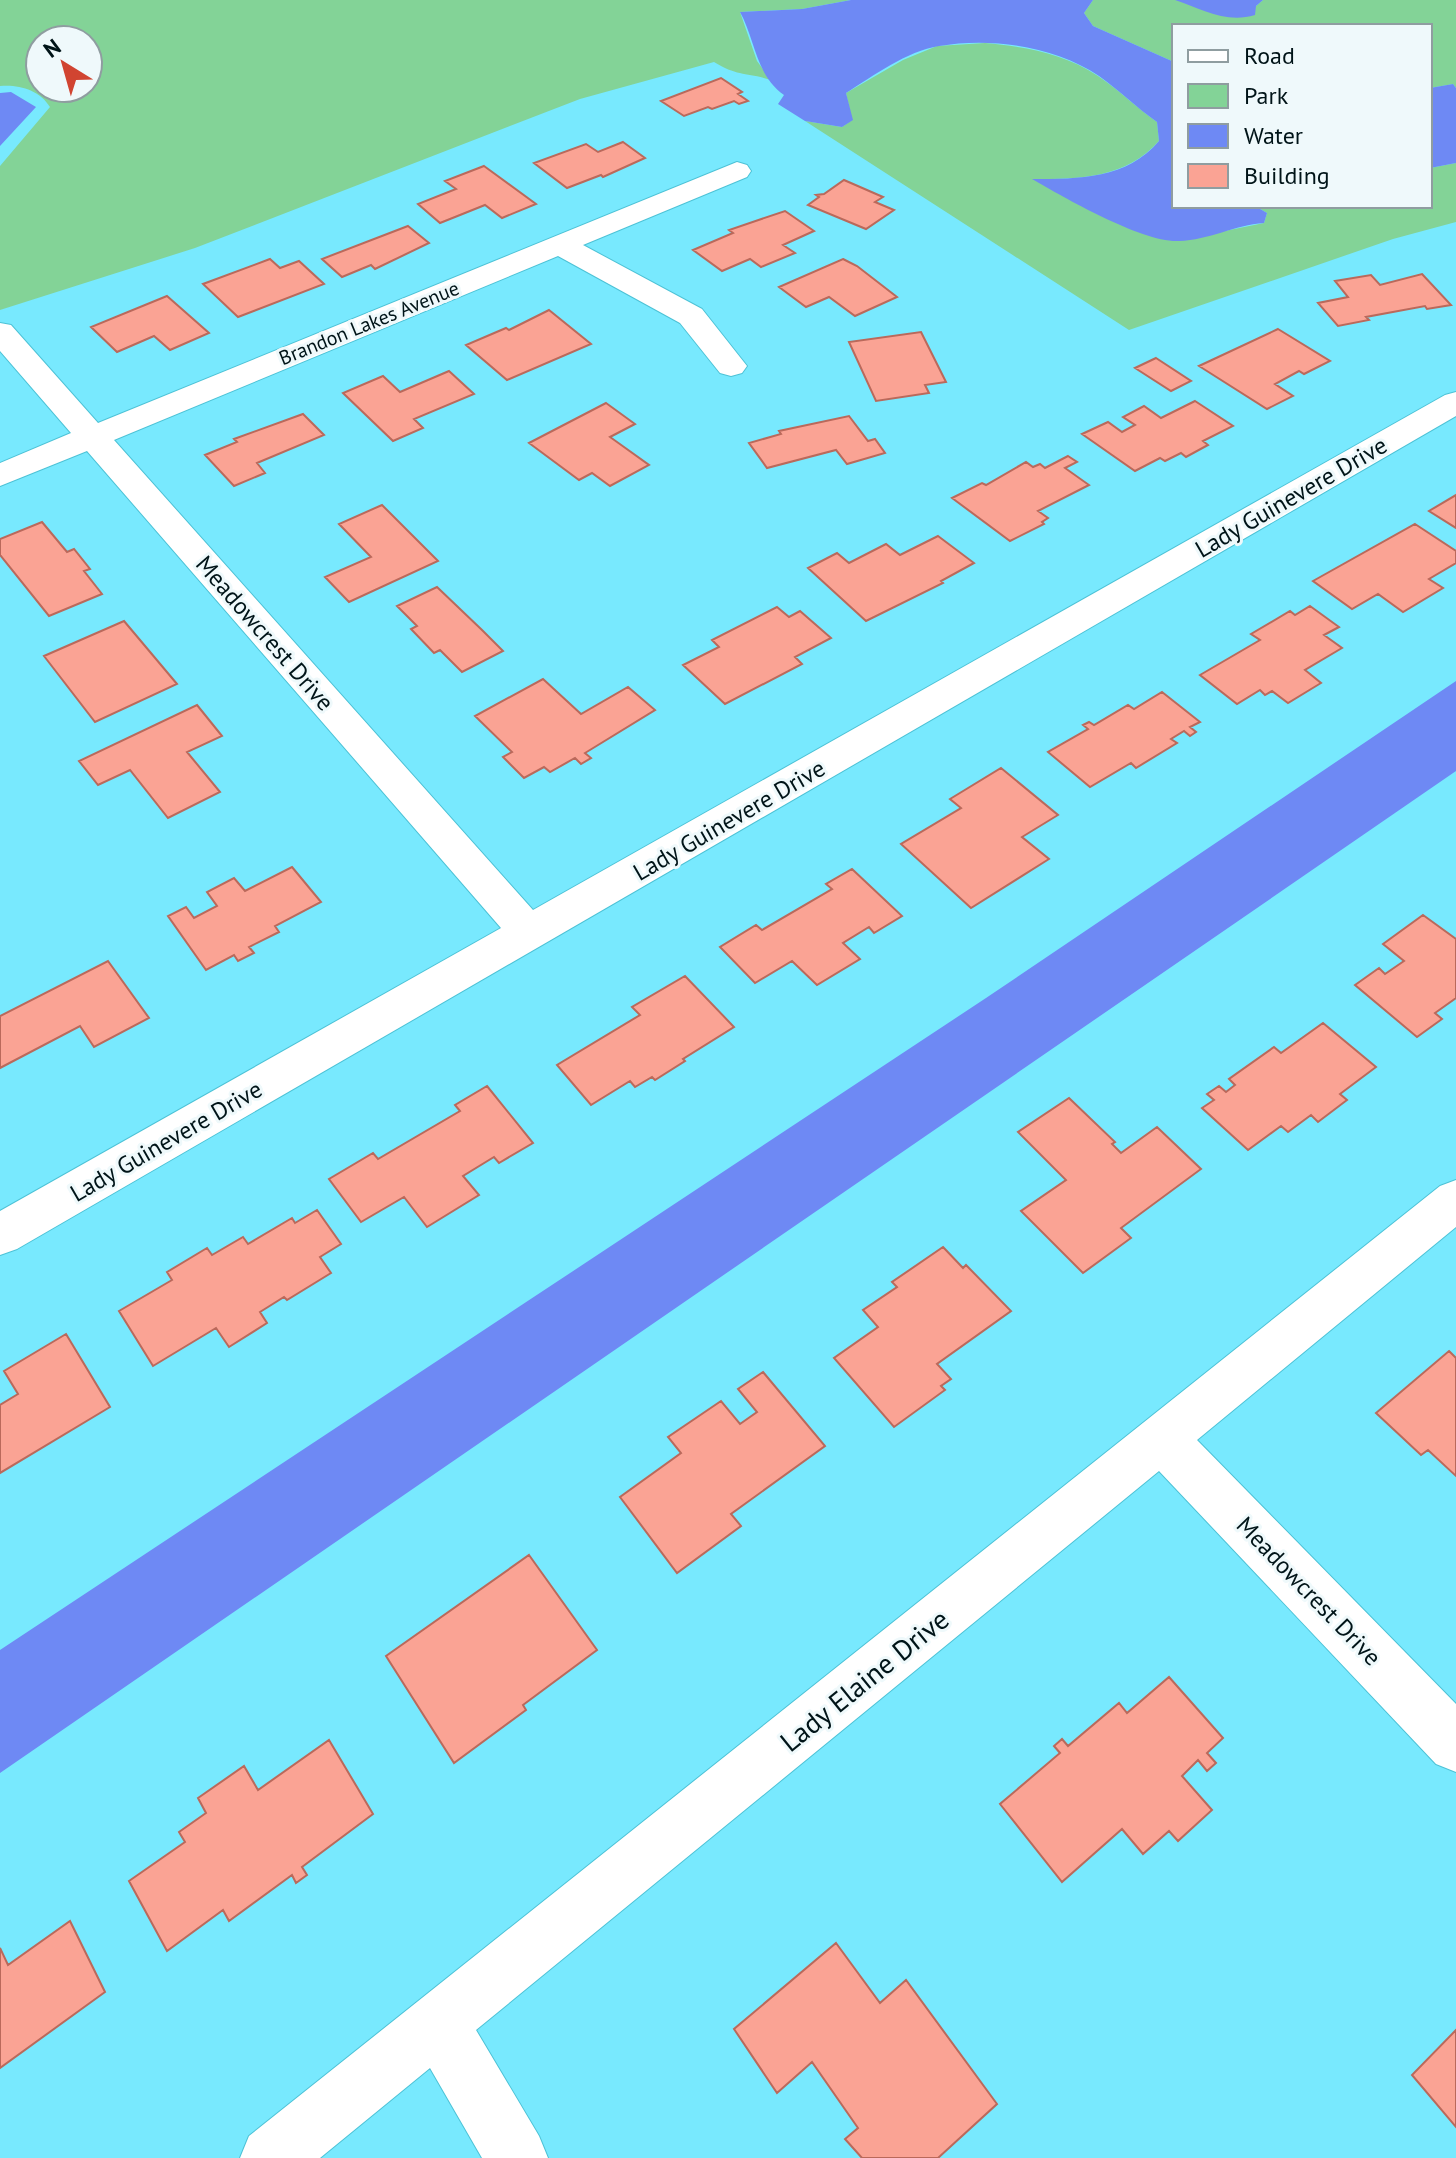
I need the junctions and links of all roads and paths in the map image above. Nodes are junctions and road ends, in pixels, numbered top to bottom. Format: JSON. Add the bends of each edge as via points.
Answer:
{"nodes":[{"id":1,"x":737,"y":171,"type":"dead end"},
{"id":2,"x":561,"y":245,"type":"junction"},
{"id":3,"x":0,"y":332,"type":"edge"},
{"id":4,"x":731,"y":366,"type":"dead end"},
{"id":5,"x":1456,"y":402,"type":"edge"},
{"id":6,"x":91,"y":437,"type":"junction"},
{"id":7,"x":0,"y":475,"type":"edge"},
{"id":8,"x":530,"y":934,"type":"junction"},
{"id":9,"x":1456,"y":1200,"type":"edge"},
{"id":10,"x":0,"y":1235,"type":"edge"},
{"id":11,"x":1162,"y":1439,"type":"junction"},
{"id":12,"x":1456,"y":1744,"type":"edge"},
{"id":13,"x":438,"y":2023,"type":"junction"},
{"id":14,"x":271,"y":2158,"type":"edge"},
{"id":15,"x":517,"y":2158,"type":"edge"}],
"edges":[{"from":1,"to":2,"type":"street","name":"Brandon Lakes Avenue"},
{"from":2,"to":4,"type":"street","via":[[691,316]]},
{"from":2,"to":6,"type":"street","name":"Brandon Lakes Avenue"},
{"from":3,"to":6,"type":"street","name":"Meadowcrest Drive"},
{"from":5,"to":8,"type":"street","name":"Lady Guinevere Drive"},
{"from":6,"to":7,"type":"street","name":"Brandon Lakes Avenue"},
{"from":6,"to":8,"type":"street","name":"Meadowcrest Drive"},
{"from":8,"to":10,"type":"street","name":"Lady Guinevere Drive"},
{"from":9,"to":11,"type":"street","name":"Lady Elaine Drive"},
{"from":11,"to":12,"type":"street","name":"Meadowcrest Drive"},
{"from":11,"to":13,"type":"street","name":"Lady Elaine Drive"},
{"from":13,"to":14,"type":"street","name":"Lady Elaine Drive"},
{"from":13,"to":15,"type":"street"}]}
